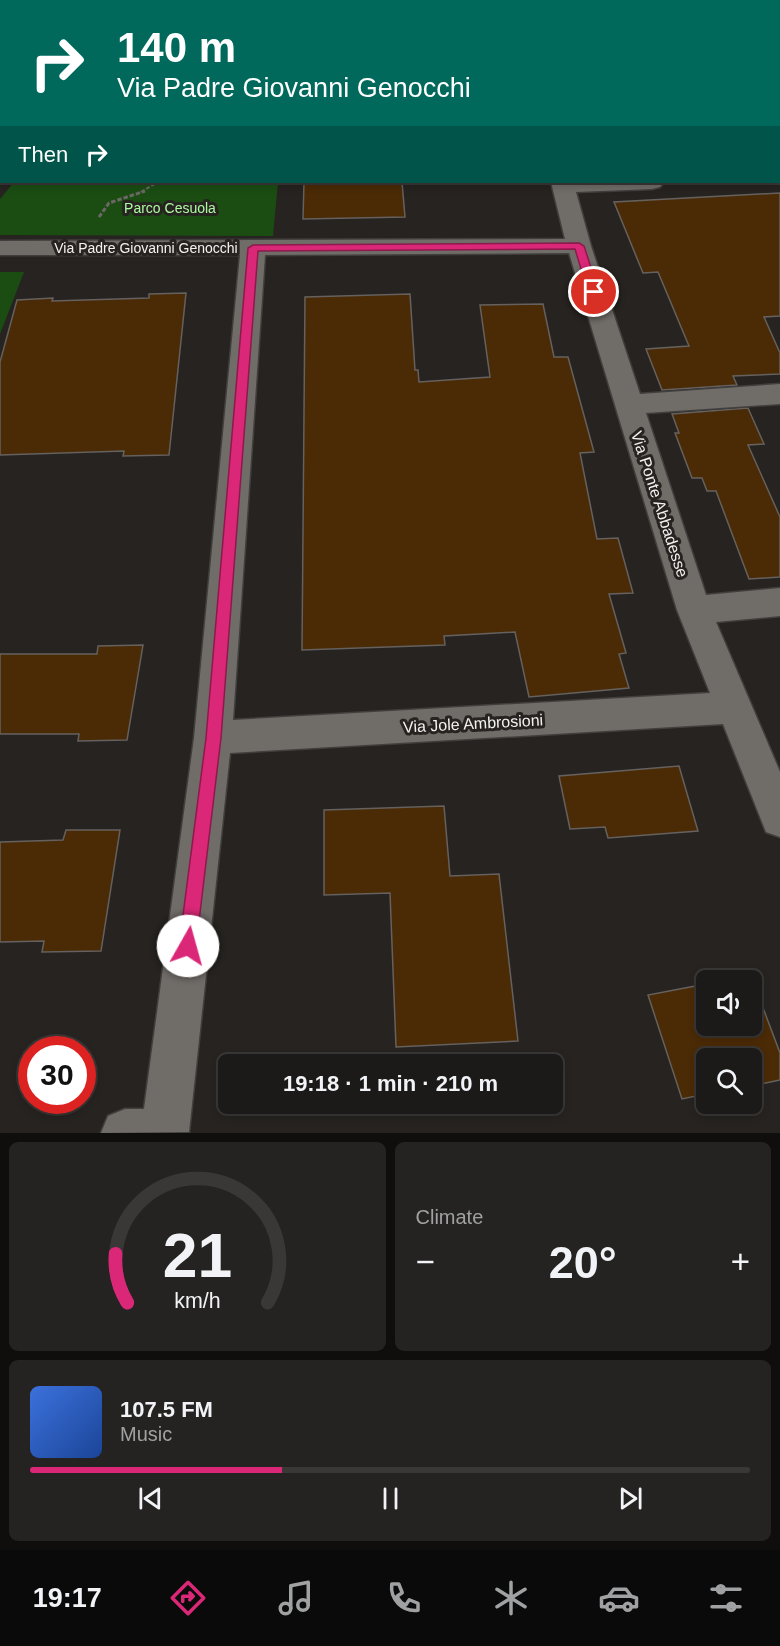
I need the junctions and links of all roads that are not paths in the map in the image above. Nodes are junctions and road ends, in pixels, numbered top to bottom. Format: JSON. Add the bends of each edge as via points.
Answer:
{"nodes":[{"id":1,"x":608,"y":183,"type":"edge"},
{"id":2,"x":563,"y":184,"type":"edge"},
{"id":3,"x":579,"y":246,"type":"junction"},
{"id":4,"x":0,"y":248,"type":"edge"},
{"id":5,"x":253,"y":248,"type":"junction"},
{"id":6,"x":780,"y":394,"type":"edge"},
{"id":7,"x":629,"y":405,"type":"junction"},
{"id":8,"x":780,"y":602,"type":"edge"},
{"id":9,"x":694,"y":610,"type":"junction"},
{"id":10,"x":733,"y":708,"type":"junction"},
{"id":11,"x":213,"y":738,"type":"junction"},
{"id":12,"x":780,"y":819,"type":"edge"},
{"id":13,"x":125,"y":1133,"type":"edge"}],
"edges":[{"from":1,"to":2,"type":"street"},
{"from":2,"to":3,"type":"street","name":"Via Ponte Abbadesse"},
{"from":3,"to":5,"type":"street","name":"Via Padre Giovanni Genocchi"},
{"from":3,"to":7,"type":"street","name":"Via Ponte Abbadesse"},
{"from":4,"to":5,"type":"street","name":"Via Padre Giovanni Genocchi"},
{"from":5,"to":11,"type":"street"},
{"from":6,"to":7,"type":"street"},
{"from":7,"to":9,"type":"street","name":"Via Ponte Abbadesse"},
{"from":8,"to":9,"type":"street"},
{"from":9,"to":10,"type":"street","name":"Via Ponte Abbadesse"},
{"from":10,"to":11,"type":"street","name":"Via Jole Ambrosioni"},
{"from":10,"to":12,"type":"street","name":"Via Ponte Abbadesse"},
{"from":11,"to":13,"type":"street","via":[[165,1132]]}]}
